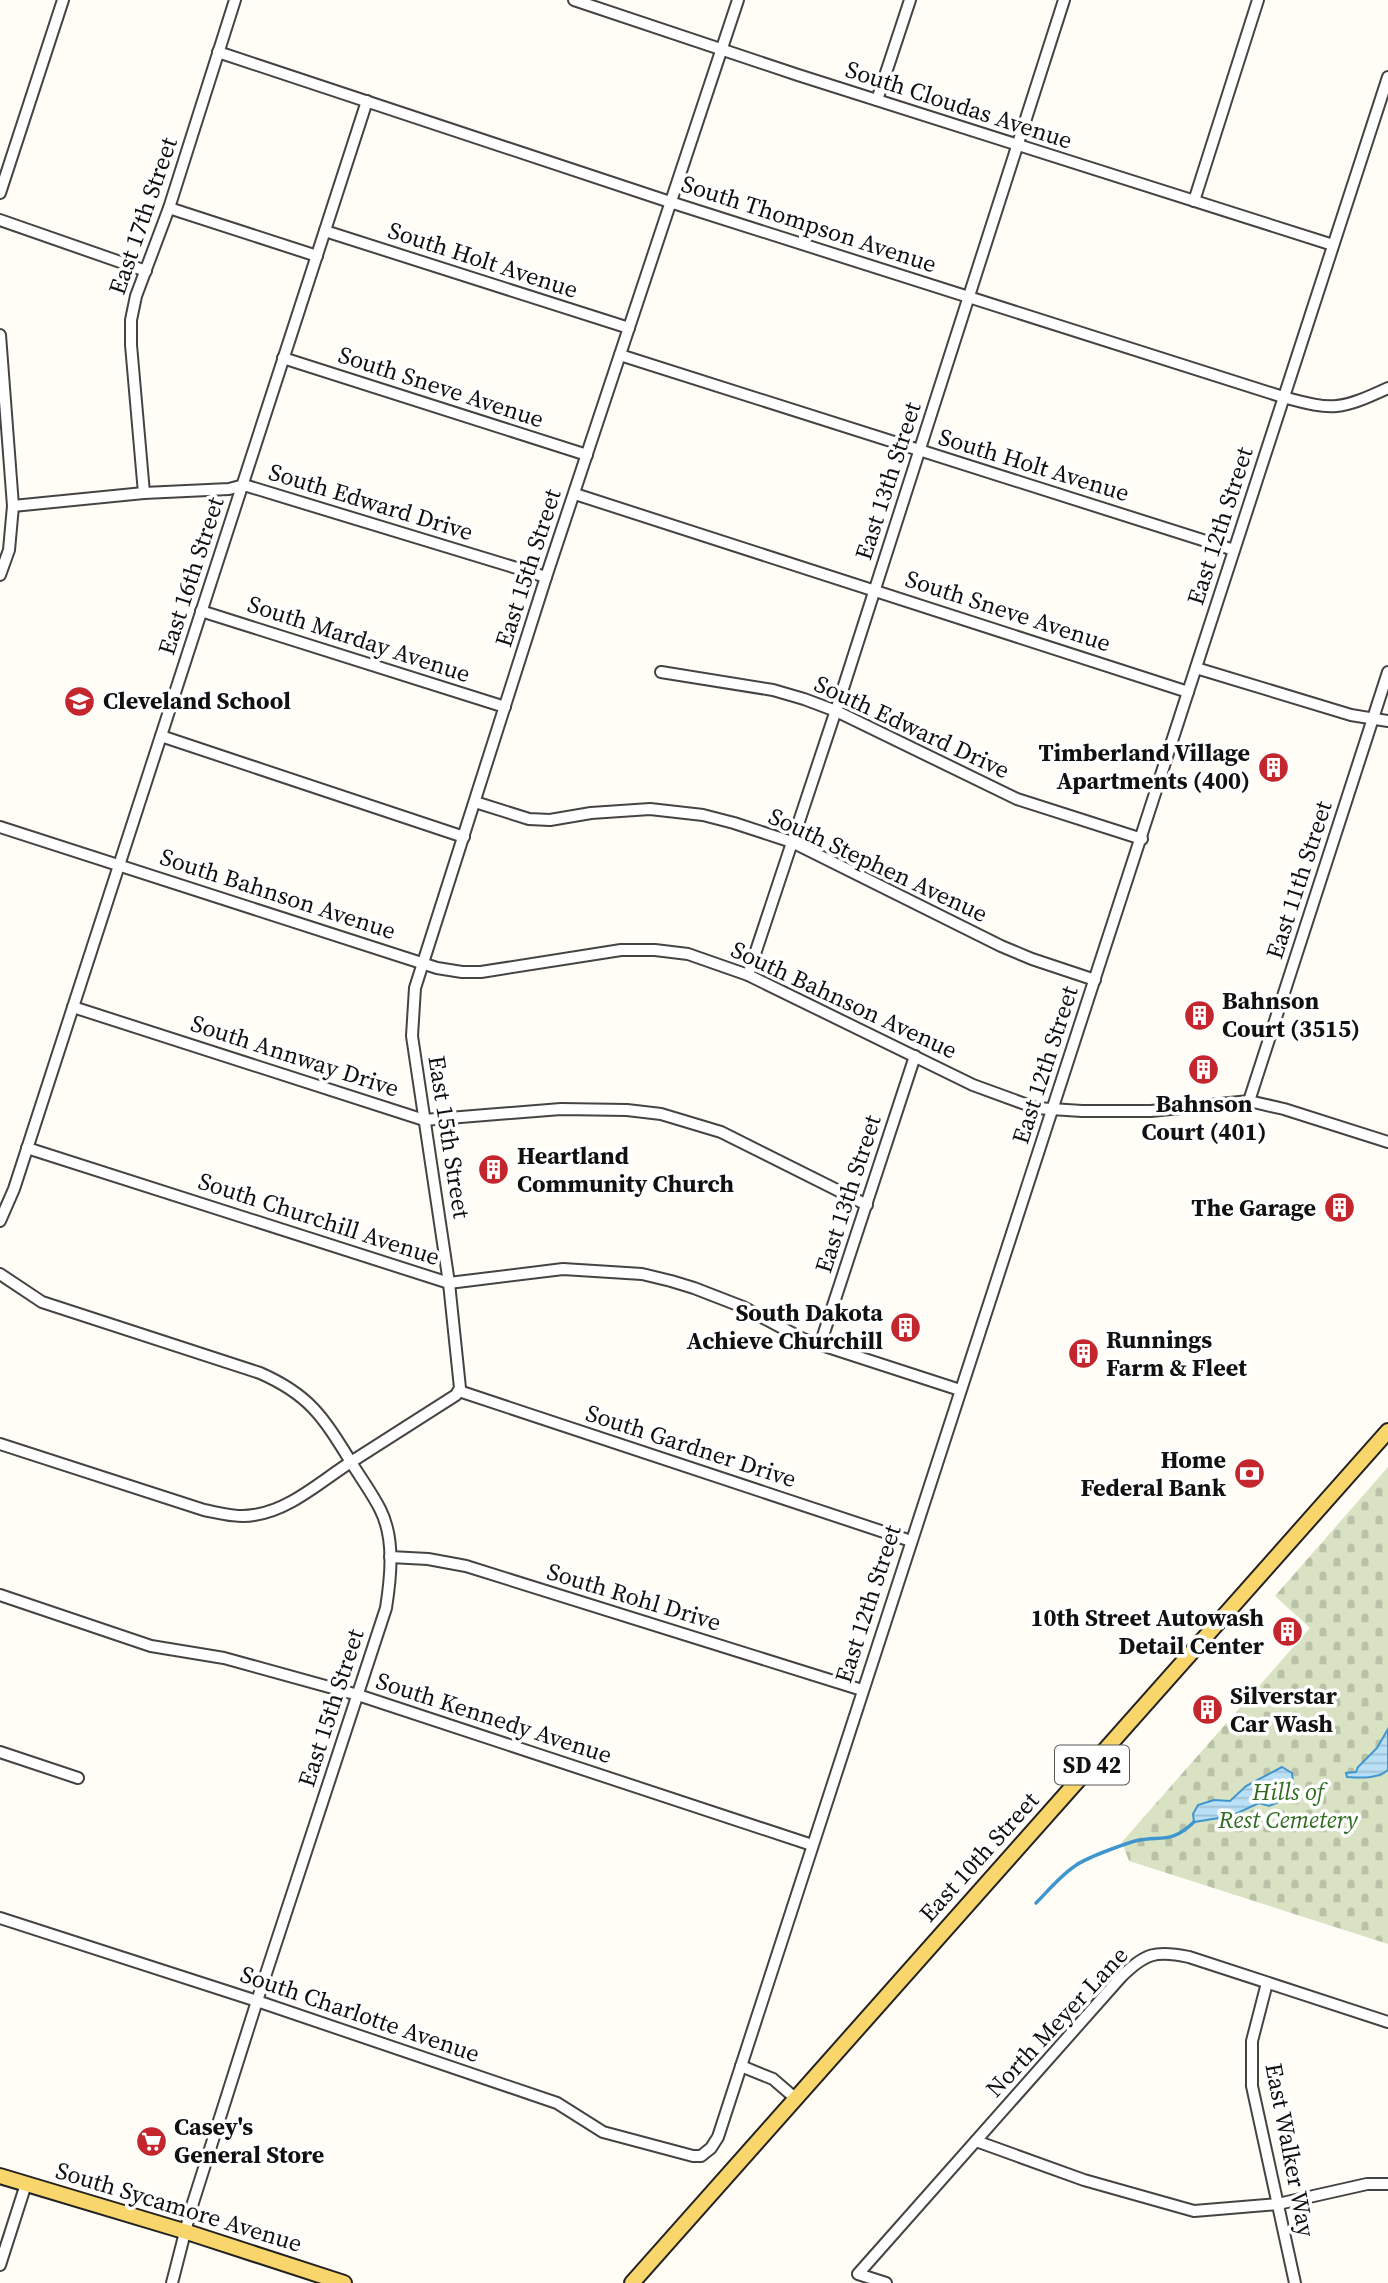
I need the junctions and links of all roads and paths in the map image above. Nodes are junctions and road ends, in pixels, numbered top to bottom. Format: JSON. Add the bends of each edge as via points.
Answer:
{"nodes":[{"id":1,"x":63,"y":0,"type":"edge"},
{"id":2,"x":235,"y":0,"type":"edge"},
{"id":3,"x":574,"y":0,"type":"edge"},
{"id":4,"x":738,"y":0,"type":"edge"},
{"id":5,"x":910,"y":0,"type":"edge"},
{"id":6,"x":1064,"y":0,"type":"edge"},
{"id":7,"x":1258,"y":0,"type":"edge"},
{"id":8,"x":723,"y":49,"type":"junction"},
{"id":9,"x":218,"y":52,"type":"junction"},
{"id":10,"x":1388,"y":77,"type":"edge"},
{"id":11,"x":877,"y":100,"type":"junction"},
{"id":12,"x":367,"y":101,"type":"junction"},
{"id":13,"x":1017,"y":145,"type":"junction"},
{"id":14,"x":0,"y":193,"type":"edge"},
{"id":15,"x":1194,"y":201,"type":"junction"},
{"id":16,"x":670,"y":202,"type":"junction"},
{"id":17,"x":169,"y":208,"type":"junction"},
{"id":18,"x":0,"y":220,"type":"edge"},
{"id":19,"x":325,"y":231,"type":"junction"},
{"id":20,"x":1333,"y":245,"type":"junction"},
{"id":21,"x":317,"y":256,"type":"junction"},
{"id":22,"x":146,"y":271,"type":"junction"},
{"id":23,"x":969,"y":297,"type":"junction"},
{"id":24,"x":629,"y":328,"type":"junction"},
{"id":25,"x":0,"y":335,"type":"edge"},
{"id":26,"x":1,"y":352,"type":"edge"},
{"id":27,"x":620,"y":355,"type":"junction"},
{"id":28,"x":283,"y":358,"type":"junction"},
{"id":29,"x":1388,"y":388,"type":"edge"},
{"id":30,"x":1283,"y":397,"type":"junction"},
{"id":31,"x":920,"y":452,"type":"junction"},
{"id":32,"x":587,"y":455,"type":"junction"},
{"id":33,"x":244,"y":485,"type":"junction"},
{"id":34,"x":144,"y":493,"type":"junction"},
{"id":35,"x":575,"y":494,"type":"junction"},
{"id":36,"x":13,"y":506,"type":"junction"},
{"id":37,"x":1234,"y":550,"type":"junction"},
{"id":38,"x":0,"y":575,"type":"edge"},
{"id":39,"x":546,"y":577,"type":"junction"},
{"id":40,"x":875,"y":590,"type":"junction"},
{"id":41,"x":201,"y":611,"type":"junction"},
{"id":42,"x":1196,"y":668,"type":"junction"},
{"id":43,"x":661,"y":672,"type":"dead end"},
{"id":44,"x":1388,"y":672,"type":"edge"},
{"id":45,"x":1188,"y":692,"type":"junction"},
{"id":46,"x":505,"y":707,"type":"junction"},
{"id":47,"x":836,"y":710,"type":"junction"},
{"id":48,"x":1373,"y":719,"type":"junction"},
{"id":49,"x":1388,"y":721,"type":"edge"},
{"id":50,"x":161,"y":736,"type":"junction"},
{"id":51,"x":475,"y":802,"type":"junction"},
{"id":52,"x":0,"y":827,"type":"edge"},
{"id":53,"x":464,"y":837,"type":"junction"},
{"id":54,"x":1142,"y":839,"type":"junction"},
{"id":55,"x":792,"y":842,"type":"junction"},
{"id":56,"x":119,"y":865,"type":"junction"},
{"id":57,"x":423,"y":963,"type":"junction"},
{"id":58,"x":748,"y":975,"type":"junction"},
{"id":59,"x":1095,"y":979,"type":"junction"},
{"id":60,"x":73,"y":1007,"type":"junction"},
{"id":61,"x":915,"y":1056,"type":"junction"},
{"id":62,"x":1249,"y":1101,"type":"junction"},
{"id":63,"x":1052,"y":1111,"type":"junction"},
{"id":64,"x":424,"y":1120,"type":"junction"},
{"id":65,"x":1388,"y":1142,"type":"edge"},
{"id":66,"x":27,"y":1148,"type":"junction"},
{"id":67,"x":867,"y":1205,"type":"junction"},
{"id":68,"x":0,"y":1222,"type":"edge"},
{"id":69,"x":0,"y":1274,"type":"edge"},
{"id":70,"x":449,"y":1283,"type":"junction"},
{"id":71,"x":820,"y":1345,"type":"junction"},
{"id":72,"x":960,"y":1390,"type":"junction"},
{"id":73,"x":458,"y":1391,"type":"junction"},
{"id":74,"x":1388,"y":1431,"type":"edge"},
{"id":75,"x":0,"y":1444,"type":"edge"},
{"id":76,"x":351,"y":1462,"type":"junction"},
{"id":77,"x":911,"y":1541,"type":"junction"},
{"id":78,"x":390,"y":1557,"type":"junction"},
{"id":79,"x":0,"y":1595,"type":"edge"},
{"id":80,"x":862,"y":1690,"type":"junction"},
{"id":81,"x":358,"y":1695,"type":"junction"},
{"id":82,"x":0,"y":1752,"type":"edge"},
{"id":83,"x":78,"y":1778,"type":"dead end"},
{"id":84,"x":812,"y":1845,"type":"junction"},
{"id":85,"x":0,"y":1918,"type":"edge"},
{"id":86,"x":1267,"y":1983,"type":"junction"},
{"id":87,"x":257,"y":2001,"type":"junction"},
{"id":88,"x":1388,"y":2022,"type":"edge"},
{"id":89,"x":741,"y":2066,"type":"junction"},
{"id":90,"x":795,"y":2098,"type":"junction"},
{"id":91,"x":976,"y":2141,"type":"junction"},
{"id":92,"x":701,"y":2155,"type":"joint"},
{"id":93,"x":0,"y":2176,"type":"edge"},
{"id":94,"x":26,"y":2184,"type":"junction"},
{"id":95,"x":1388,"y":2185,"type":"edge"},
{"id":96,"x":1278,"y":2204,"type":"junction"},
{"id":97,"x":187,"y":2232,"type":"junction"},
{"id":98,"x":663,"y":2248,"type":"junction"},
{"id":99,"x":0,"y":2265,"type":"edge"},
{"id":100,"x":172,"y":2283,"type":"edge"},
{"id":101,"x":344,"y":2283,"type":"edge"},
{"id":102,"x":632,"y":2283,"type":"edge"},
{"id":103,"x":647,"y":2283,"type":"edge"},
{"id":104,"x":886,"y":2283,"type":"edge"},
{"id":105,"x":1295,"y":2283,"type":"edge"}],
"edges":[{"from":1,"to":14,"type":"street"},
{"from":2,"to":9,"type":"street","name":"East 17th Street"},
{"from":3,"to":8,"type":"street","name":"South Cloudas Avenue"},
{"from":4,"to":8,"type":"street","name":"East 15th Street"},
{"from":5,"to":11,"type":"street"},
{"from":6,"to":13,"type":"street","name":"East 13th Street"},
{"from":7,"to":15,"type":"street"},
{"from":8,"to":11,"type":"street","name":"South Cloudas Avenue"},
{"from":8,"to":16,"type":"street","name":"East 15th Street"},
{"from":9,"to":12,"type":"street","name":"South Thompson Avenue"},
{"from":9,"to":17,"type":"street","name":"East 17th Street"},
{"from":10,"to":20,"type":"street","name":"East 12th Street"},
{"from":11,"to":13,"type":"street","name":"South Cloudas Avenue"},
{"from":12,"to":16,"type":"street","name":"South Thompson Avenue"},
{"from":12,"to":19,"type":"street","name":"East 16th Street"},
{"from":13,"to":15,"type":"street","name":"South Cloudas Avenue"},
{"from":13,"to":23,"type":"street","name":"East 13th Street"},
{"from":15,"to":20,"type":"street","name":"South Cloudas Avenue"},
{"from":16,"to":23,"type":"street","name":"South Thompson Avenue"},
{"from":16,"to":24,"type":"street","name":"East 15th Street"},
{"from":17,"to":21,"type":"street"},
{"from":17,"to":22,"type":"street","name":"East 17th Street"},
{"from":18,"to":22,"type":"street"},
{"from":19,"to":21,"type":"street","name":"East 16th Street"},
{"from":19,"to":24,"type":"street","name":"South Holt Avenue"},
{"from":20,"to":30,"type":"street","name":"East 12th Street"},
{"from":21,"to":28,"type":"street","name":"East 16th Street"},
{"from":22,"to":34,"type":"street","name":"East 17th Street","via":[[136,296],[131,333]]},
{"from":23,"to":30,"type":"street","name":"South Thompson Avenue"},
{"from":23,"to":31,"type":"street","name":"East 13th Street"},
{"from":24,"to":27,"type":"street","name":"East 15th Street"},
{"from":25,"to":26,"type":"street"},
{"from":26,"to":36,"type":"street"},
{"from":27,"to":31,"type":"street","name":"South Holt Avenue"},
{"from":27,"to":32,"type":"street","name":"East 15th Street"},
{"from":28,"to":32,"type":"street","name":"South Sneve Avenue"},
{"from":28,"to":33,"type":"street","name":"East 16th Street"},
{"from":29,"to":30,"type":"street","name":"South Thompson Avenue","via":[[1333,408]]},
{"from":30,"to":37,"type":"street","name":"East 12th Street"},
{"from":31,"to":37,"type":"street","name":"South Holt Avenue"},
{"from":31,"to":40,"type":"street","name":"East 13th Street"},
{"from":32,"to":35,"type":"street","name":"East 15th Street"},
{"from":33,"to":34,"type":"street","name":"South Edward Drive"},
{"from":33,"to":39,"type":"street","name":"South Edward Drive"},
{"from":33,"to":41,"type":"street","name":"East 16th Street"},
{"from":34,"to":36,"type":"street","name":"South Edward Drive"},
{"from":35,"to":39,"type":"street","name":"East 15th Street"},
{"from":35,"to":40,"type":"street","name":"South Sneve Avenue"},
{"from":36,"to":38,"type":"street","via":[[9,550]]},
{"from":37,"to":42,"type":"street","name":"East 12th Street"},
{"from":39,"to":46,"type":"street","name":"East 15th Street"},
{"from":40,"to":45,"type":"street","name":"South Sneve Avenue"},
{"from":40,"to":47,"type":"street","name":"East 13th Street"},
{"from":41,"to":46,"type":"street","name":"South Marday Avenue"},
{"from":41,"to":50,"type":"street","name":"East 16th Street"},
{"from":42,"to":45,"type":"street","name":"East 12th Street"},
{"from":42,"to":48,"type":"street"},
{"from":43,"to":47,"type":"street","name":"South Edward Drive","via":[[773,690]]},
{"from":44,"to":48,"type":"street","name":"East 11th Street"},
{"from":45,"to":54,"type":"street","name":"East 12th Street"},
{"from":46,"to":51,"type":"street","name":"East 15th Street"},
{"from":47,"to":54,"type":"street","name":"South Edward Drive","via":[[1017,799]]},
{"from":47,"to":55,"type":"street","name":"East 13th Street"},
{"from":48,"to":49,"type":"street"},
{"from":48,"to":62,"type":"street","name":"East 11th Street"},
{"from":50,"to":53,"type":"street"},
{"from":50,"to":56,"type":"street","name":"East 16th Street"},
{"from":51,"to":53,"type":"street","name":"East 15th Street"},
{"from":51,"to":55,"type":"street","name":"South Stephen Avenue","via":[[529,820],[650,808],[703,815]]},
{"from":52,"to":56,"type":"street","name":"South Bahnson Avenue"},
{"from":53,"to":57,"type":"street","name":"East 15th Street"},
{"from":54,"to":59,"type":"street","name":"East 12th Street"},
{"from":55,"to":58,"type":"street","name":"East 13th Street"},
{"from":55,"to":59,"type":"street","name":"South Stephen Avenue","via":[[1001,946]]},
{"from":56,"to":57,"type":"street","name":"South Bahnson Avenue"},
{"from":56,"to":60,"type":"street","name":"East 16th Street"},
{"from":57,"to":58,"type":"street","name":"South Bahnson Avenue","via":[[481,972],[581,955],[655,950],[702,958]]},
{"from":57,"to":64,"type":"street","name":"East 15th Street","via":[[415,988],[412,1025]]},
{"from":58,"to":61,"type":"street","name":"South Bahnson Avenue"},
{"from":59,"to":63,"type":"street","name":"East 12th Street"},
{"from":60,"to":64,"type":"street","name":"South Annway Drive"},
{"from":60,"to":66,"type":"street","name":"East 16th Street"},
{"from":61,"to":63,"type":"street","name":"South Bahnson Avenue","via":[[993,1094]]},
{"from":61,"to":67,"type":"street","name":"East 13th Street"},
{"from":62,"to":63,"type":"street","name":"South Bahnson Avenue","via":[[1151,1111]]},
{"from":62,"to":65,"type":"street","name":"South Bahnson Avenue"},
{"from":63,"to":72,"type":"street","name":"East 12th Street"},
{"from":64,"to":67,"type":"street","name":"South Annway Drive","via":[[561,1109],[661,1114],[721,1132]]},
{"from":64,"to":70,"type":"street","name":"East 15th Street"},
{"from":66,"to":68,"type":"street","name":"East 16th Street"},
{"from":66,"to":70,"type":"street","name":"South Churchill Avenue"},
{"from":67,"to":71,"type":"street","name":"East 13th Street"},
{"from":69,"to":76,"type":"street","name":"East 15th Street","via":[[42,1302],[279,1382],[322,1416]]},
{"from":70,"to":71,"type":"street","name":"South Churchill Avenue","via":[[562,1269],[642,1274],[715,1295]]},
{"from":70,"to":73,"type":"street","name":"East 15th Street"},
{"from":71,"to":72,"type":"street","name":"South Churchill Avenue"},
{"from":72,"to":77,"type":"street","name":"East 12th Street"},
{"from":73,"to":76,"type":"street"},
{"from":73,"to":77,"type":"street","name":"South Gardner Drive"},
{"from":74,"to":90,"type":"main road","name":"East 10th Street","number":"SD 42"},
{"from":75,"to":76,"type":"street","via":[[227,1515],[251,1516],[282,1507]]},
{"from":76,"to":78,"type":"street","name":"East 15th Street","via":[[381,1510]]},
{"from":77,"to":80,"type":"street","name":"East 12th Street"},
{"from":78,"to":80,"type":"street","name":"South Rohl Drive","via":[[466,1566]]},
{"from":78,"to":81,"type":"street","name":"East 15th Street","via":[[386,1608]]},
{"from":79,"to":81,"type":"street","name":"South Kennedy Avenue","via":[[151,1646],[224,1658]]},
{"from":80,"to":84,"type":"street","name":"East 12th Street"},
{"from":81,"to":84,"type":"street","name":"South Kennedy Avenue"},
{"from":81,"to":87,"type":"street","name":"East 15th Street"},
{"from":82,"to":83,"type":"street"},
{"from":84,"to":89,"type":"street","name":"East 12th Street"},
{"from":85,"to":87,"type":"street","name":"South Charlotte Avenue"},
{"from":86,"to":88,"type":"street","name":"North Meyer Lane"},
{"from":86,"to":91,"type":"street","name":"North Meyer Lane","via":[[1175,1954],[1144,1957]]},
{"from":86,"to":96,"type":"street","name":"East Walker Way","via":[[1252,2041],[1251,2067]]},
{"from":87,"to":92,"type":"street","name":"South Charlotte Avenue","via":[[557,2103],[603,2132]]},
{"from":87,"to":97,"type":"street","name":"East 15th Street"},
{"from":89,"to":90,"type":"street","via":[[773,2079]]},
{"from":89,"to":92,"type":"street","name":"East 12th Street","via":[[718,2137]]},
{"from":90,"to":98,"type":"main road","name":"East 10th Street","number":"SD 42"},
{"from":91,"to":96,"type":"street","via":[[1084,2180],[1194,2211]]},
{"from":91,"to":104,"type":"street","name":"North Meyer Lane","via":[[858,2274]]},
{"from":93,"to":94,"type":"main road","name":"South Sycamore Avenue"},
{"from":94,"to":97,"type":"main road","name":"South Sycamore Avenue"},
{"from":94,"to":99,"type":"street"},
{"from":95,"to":96,"type":"street","via":[[1367,2185]]},
{"from":96,"to":105,"type":"street","name":"East Walker Way"},
{"from":97,"to":100,"type":"street","name":"East 15th Street"},
{"from":97,"to":101,"type":"main road","name":"South Sycamore Avenue"},
{"from":98,"to":102,"type":"main road","name":"East 10th Street","number":"SD 42"},
{"from":98,"to":103,"type":"main road"}]}
